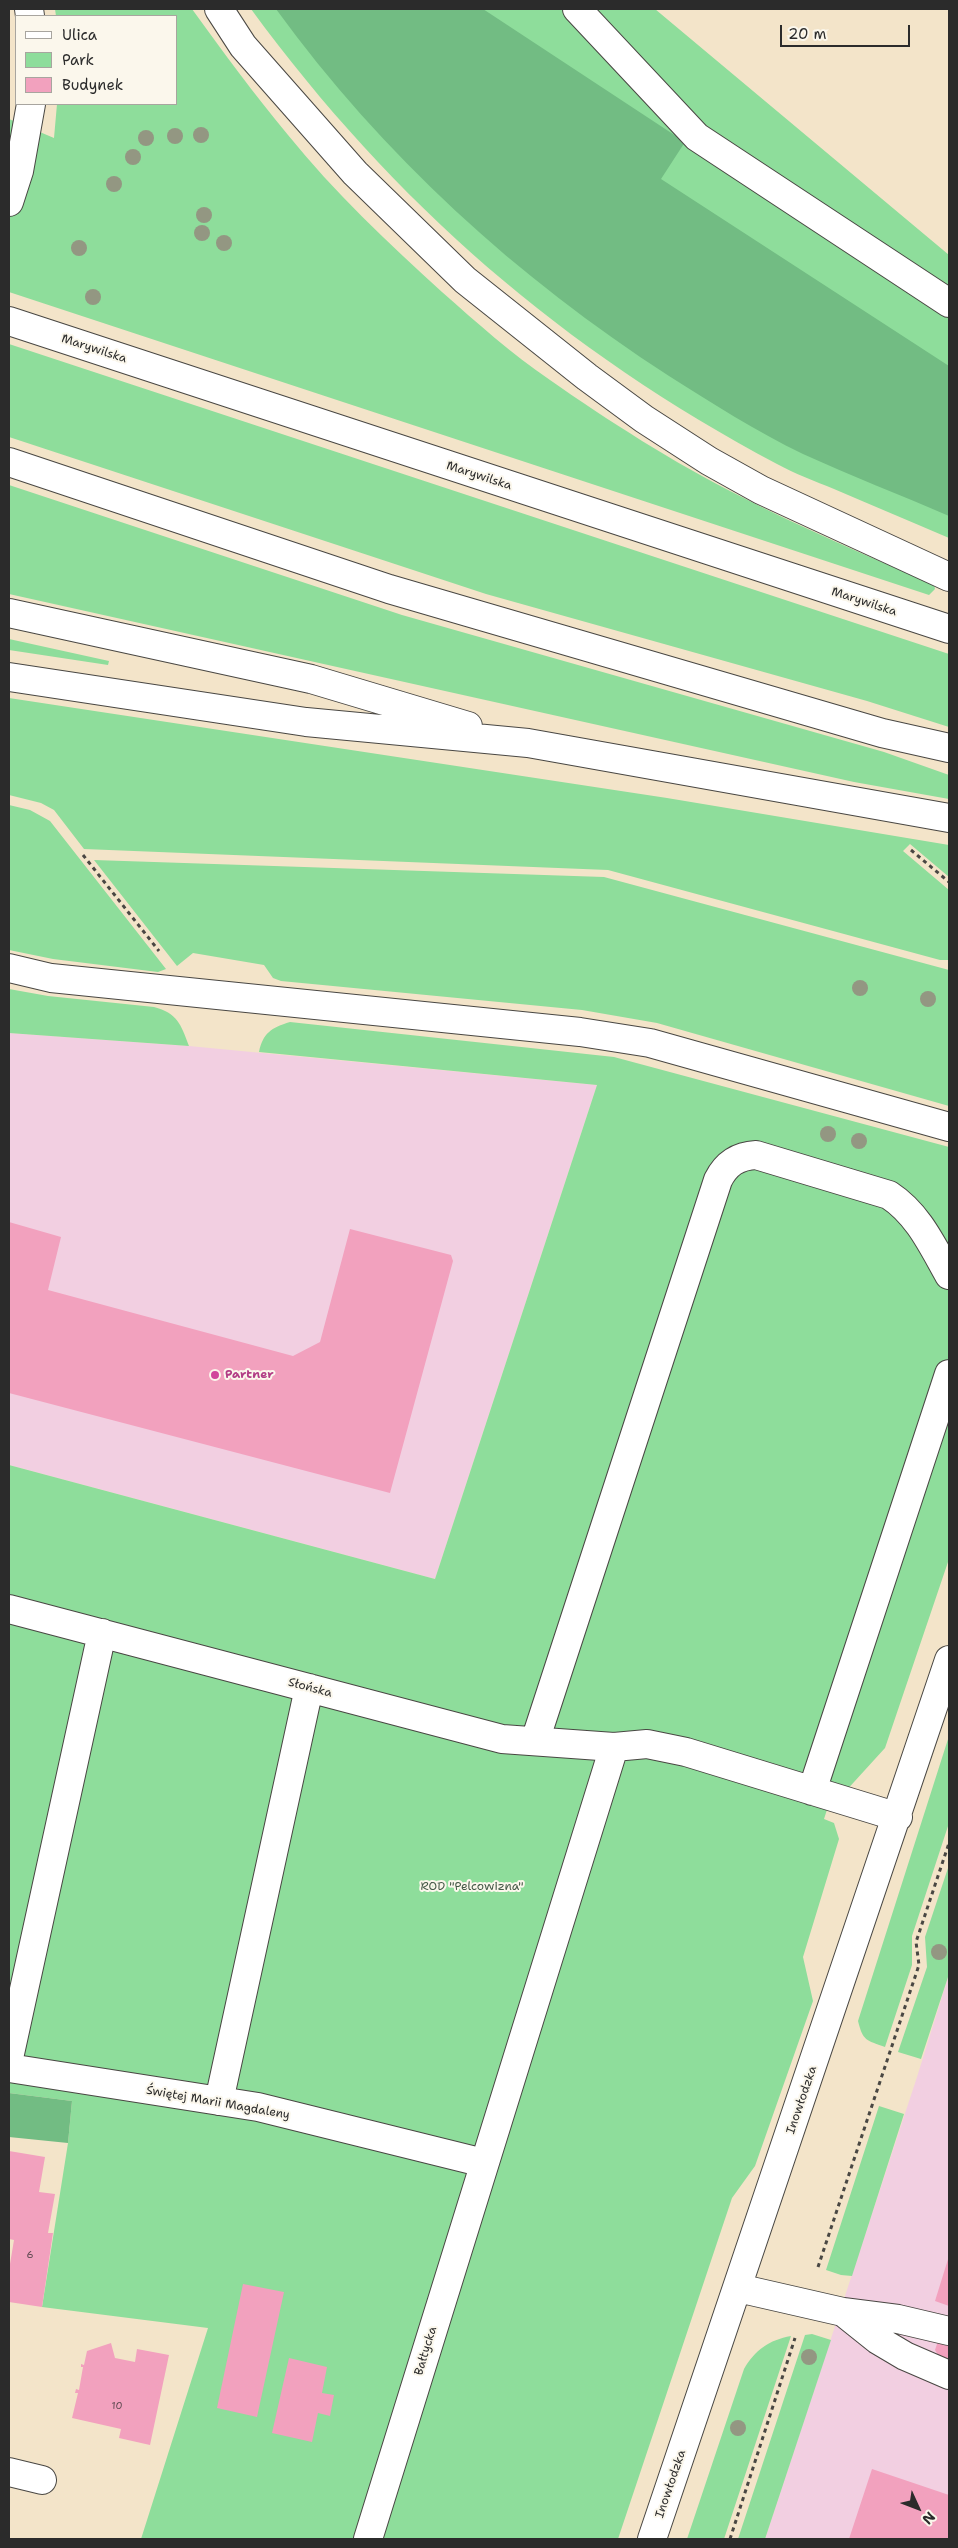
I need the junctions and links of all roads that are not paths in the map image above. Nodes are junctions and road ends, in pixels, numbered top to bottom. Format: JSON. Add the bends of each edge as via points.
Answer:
{"nodes":[{"id":1,"x":219,"y":9,"type":"edge"},
{"id":2,"x":577,"y":9,"type":"edge"},
{"id":3,"x":30,"y":116,"type":"edge"},
{"id":4,"x":9,"y":202,"type":"edge"},
{"id":5,"x":949,"y":303,"type":"edge"},
{"id":6,"x":9,"y":321,"type":"edge"},
{"id":7,"x":9,"y":462,"type":"edge"},
{"id":8,"x":949,"y":577,"type":"edge"},
{"id":9,"x":9,"y":613,"type":"edge"},
{"id":10,"x":949,"y":629,"type":"edge"},
{"id":11,"x":9,"y":677,"type":"edge"},
{"id":12,"x":528,"y":743,"type":"junction"},
{"id":13,"x":949,"y":748,"type":"edge"},
{"id":14,"x":949,"y":818,"type":"edge"},
{"id":15,"x":9,"y":968,"type":"edge"},
{"id":16,"x":949,"y":1127,"type":"edge"},
{"id":17,"x":949,"y":1275,"type":"edge"},
{"id":18,"x":949,"y":1374,"type":"edge"},
{"id":19,"x":9,"y":1609,"type":"edge"},
{"id":20,"x":102,"y":1633,"type":"junction"},
{"id":21,"x":949,"y":1660,"type":"edge"},
{"id":22,"x":309,"y":1688,"type":"junction"},
{"id":23,"x":535,"y":1741,"type":"junction"},
{"id":24,"x":614,"y":1747,"type":"junction"},
{"id":25,"x":812,"y":1792,"type":"junction"},
{"id":26,"x":898,"y":1817,"type":"junction"},
{"id":27,"x":9,"y":2058,"type":"edge"},
{"id":28,"x":9,"y":2068,"type":"edge"},
{"id":29,"x":219,"y":2101,"type":"junction"},
{"id":30,"x":484,"y":2163,"type":"junction"},
{"id":31,"x":738,"y":2288,"type":"junction"},
{"id":32,"x":843,"y":2312,"type":"junction"},
{"id":33,"x":949,"y":2330,"type":"edge"},
{"id":34,"x":949,"y":2374,"type":"edge"},
{"id":35,"x":9,"y":2472,"type":"edge"},
{"id":36,"x":42,"y":2480,"type":"dead end"},
{"id":37,"x":368,"y":2539,"type":"edge"},
{"id":38,"x":652,"y":2539,"type":"edge"}],
"edges":[{"from":1,"to":8,"type":"main road","via":[[243,46],[355,173],[465,280],[587,378],[709,461],[761,490]]},
{"from":2,"to":5,"type":"main road","via":[[697,137]]},
{"from":3,"to":4,"type":"main road"},
{"from":6,"to":10,"type":"main road","name":"Marywilska"},
{"from":7,"to":13,"type":"main road","via":[[389,589],[882,734]]},
{"from":9,"to":12,"type":"main road","via":[[310,679]]},
{"from":11,"to":12,"type":"main road","via":[[306,722]]},
{"from":12,"to":14,"type":"main road"},
{"from":15,"to":16,"type":"main road","via":[[51,978],[580,1032],[650,1044]]},
{"from":17,"to":23,"type":"main road","via":[[917,1220],[904,1205],[889,1195],[756,1155],[736,1159],[724,1168],[714,1189]]},
{"from":18,"to":25,"type":"main road"},
{"from":19,"to":20,"type":"main road","name":"Słońska"},
{"from":20,"to":22,"type":"main road","name":"Słońska"},
{"from":20,"to":27,"type":"main road"},
{"from":21,"to":26,"type":"main road","name":"Inowłodzka"},
{"from":22,"to":23,"type":"main road","name":"Słońska","via":[[502,1739]]},
{"from":22,"to":29,"type":"main road"},
{"from":23,"to":24,"type":"main road","name":"Słońska"},
{"from":24,"to":25,"type":"main road","name":"Słońska","via":[[647,1744],[676,1750]]},
{"from":24,"to":30,"type":"main road","name":"Bałtycka"},
{"from":25,"to":26,"type":"main road","name":"Słońska"},
{"from":26,"to":31,"type":"main road","name":"Inowłodzka"},
{"from":28,"to":29,"type":"main road","name":"Świętej Marii Magdaleny"},
{"from":29,"to":30,"type":"main road","name":"Świętej Marii Magdaleny","via":[[258,2107]]},
{"from":30,"to":37,"type":"main road","name":"Bałtycka"},
{"from":31,"to":32,"type":"main road"},
{"from":31,"to":38,"type":"main road","name":"Inowłodzka"},
{"from":32,"to":33,"type":"main road"},
{"from":32,"to":34,"type":"main road","via":[[878,2340],[905,2356]]},
{"from":35,"to":36,"type":"main road"}]}
